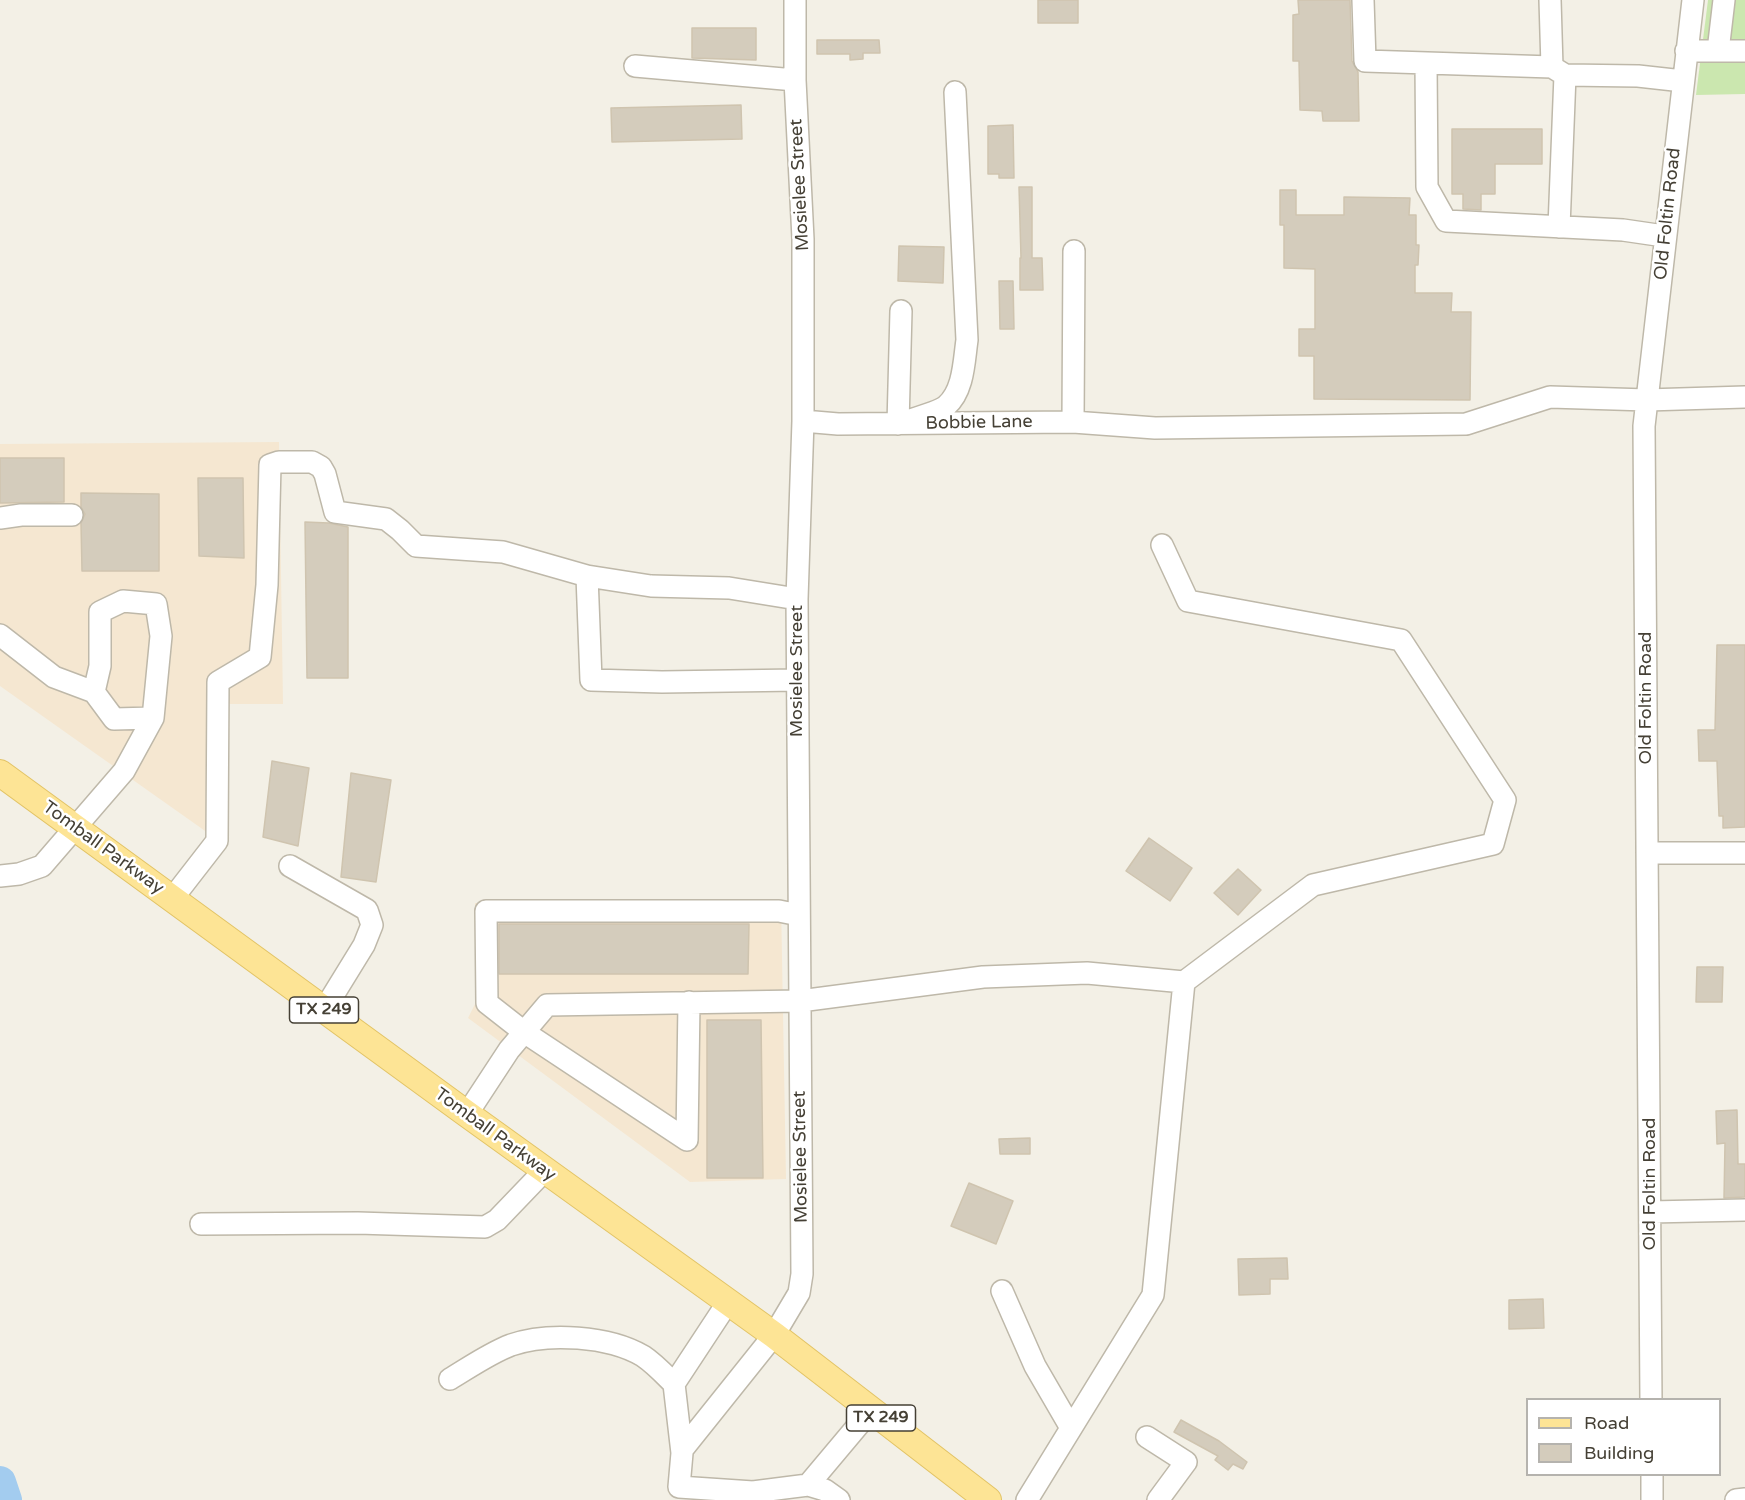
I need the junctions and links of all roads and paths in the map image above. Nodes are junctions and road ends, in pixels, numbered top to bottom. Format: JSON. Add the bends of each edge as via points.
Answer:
{"nodes":[{"id":1,"x":795,"y":0,"type":"edge"},
{"id":2,"x":1363,"y":0,"type":"edge"},
{"id":3,"x":1550,"y":0,"type":"edge"},
{"id":4,"x":1693,"y":0,"type":"edge"},
{"id":5,"x":1724,"y":0,"type":"edge"},
{"id":6,"x":1686,"y":51,"type":"junction"},
{"id":7,"x":1718,"y":51,"type":"junction"},
{"id":8,"x":1745,"y":51,"type":"edge"},
{"id":9,"x":1426,"y":63,"type":"junction"},
{"id":10,"x":635,"y":66,"type":"dead end"},
{"id":11,"x":1559,"y":71,"type":"junction"},
{"id":12,"x":795,"y":80,"type":"junction"},
{"id":13,"x":1683,"y":81,"type":"junction"},
{"id":14,"x":955,"y":92,"type":"dead end"},
{"id":15,"x":1559,"y":227,"type":"junction"},
{"id":16,"x":1664,"y":236,"type":"junction"},
{"id":17,"x":1074,"y":251,"type":"dead end"},
{"id":18,"x":901,"y":311,"type":"dead end"},
{"id":19,"x":1745,"y":398,"type":"edge"},
{"id":20,"x":1647,"y":399,"type":"junction"},
{"id":21,"x":803,"y":421,"type":"junction"},
{"id":22,"x":1073,"y":422,"type":"junction"},
{"id":23,"x":898,"y":424,"type":"junction"},
{"id":24,"x":72,"y":515,"type":"dead end"},
{"id":25,"x":0,"y":518,"type":"edge"},
{"id":26,"x":1162,"y":545,"type":"dead end"},
{"id":27,"x":587,"y":576,"type":"junction"},
{"id":28,"x":797,"y":599,"type":"junction"},
{"id":29,"x":0,"y":635,"type":"edge"},
{"id":30,"x":797,"y":680,"type":"junction"},
{"id":31,"x":94,"y":692,"type":"junction"},
{"id":32,"x":153,"y":718,"type":"junction"},
{"id":33,"x":0,"y":773,"type":"edge"},
{"id":34,"x":75,"y":828,"type":"junction"},
{"id":35,"x":1647,"y":853,"type":"junction"},
{"id":36,"x":1745,"y":854,"type":"edge"},
{"id":37,"x":290,"y":866,"type":"dead end"},
{"id":38,"x":0,"y":876,"type":"edge"},
{"id":39,"x":172,"y":899,"type":"junction"},
{"id":40,"x":799,"y":915,"type":"junction"},
{"id":41,"x":1184,"y":982,"type":"junction"},
{"id":42,"x":800,"y":1000,"type":"junction"},
{"id":43,"x":689,"y":1002,"type":"junction"},
{"id":44,"x":324,"y":1010,"type":"junction"},
{"id":45,"x":524,"y":1032,"type":"junction"},
{"id":46,"x":466,"y":1114,"type":"junction"},
{"id":47,"x":544,"y":1170,"type":"junction"},
{"id":48,"x":1745,"y":1210,"type":"edge"},
{"id":49,"x":1650,"y":1212,"type":"junction"},
{"id":50,"x":201,"y":1224,"type":"dead end"},
{"id":51,"x":1002,"y":1291,"type":"dead end"},
{"id":52,"x":728,"y":1302,"type":"junction"},
{"id":53,"x":774,"y":1335,"type":"junction"},
{"id":54,"x":450,"y":1379,"type":"dead end"},
{"id":55,"x":674,"y":1384,"type":"junction"},
{"id":56,"x":1651,"y":1398,"type":"edge"},
{"id":57,"x":871,"y":1410,"type":"junction"},
{"id":58,"x":1071,"y":1428,"type":"junction"},
{"id":59,"x":1148,"y":1437,"type":"dead end"},
{"id":60,"x":682,"y":1450,"type":"junction"},
{"id":61,"x":1652,"y":1476,"type":"edge"},
{"id":62,"x":808,"y":1485,"type":"junction"},
{"id":63,"x":694,"y":1494,"type":"edge"},
{"id":64,"x":977,"y":1497,"type":"edge"},
{"id":65,"x":1745,"y":1499,"type":"edge"},
{"id":66,"x":839,"y":1500,"type":"edge"},
{"id":67,"x":1027,"y":1500,"type":"edge"},
{"id":68,"x":1158,"y":1500,"type":"edge"},
{"id":69,"x":1652,"y":1500,"type":"edge"},
{"id":70,"x":1736,"y":1500,"type":"edge"}],
"edges":[{"from":1,"to":12,"type":"street","name":"Mosielee Street"},
{"from":2,"to":9,"type":"street","via":[[1365,61]]},
{"from":3,"to":11,"type":"street"},
{"from":4,"to":6,"type":"street","name":"Old Foltin Road"},
{"from":5,"to":7,"type":"street"},
{"from":6,"to":7,"type":"street"},
{"from":6,"to":13,"type":"street","name":"Old Foltin Road"},
{"from":7,"to":8,"type":"street"},
{"from":9,"to":11,"type":"street"},
{"from":9,"to":15,"type":"street","via":[[1427,187],[1446,221]]},
{"from":10,"to":12,"type":"street"},
{"from":11,"to":13,"type":"street"},
{"from":11,"to":15,"type":"street"},
{"from":12,"to":21,"type":"street","name":"Mosielee Street","via":[[803,239]]},
{"from":13,"to":16,"type":"street","name":"Old Foltin Road"},
{"from":14,"to":23,"type":"street","via":[[967,340],[964,367],[946,406]]},
{"from":15,"to":16,"type":"street"},
{"from":16,"to":20,"type":"street","name":"Old Foltin Road"},
{"from":17,"to":22,"type":"street"},
{"from":18,"to":23,"type":"street"},
{"from":19,"to":20,"type":"street","name":"Bobbie Lane"},
{"from":20,"to":22,"type":"street","name":"Bobbie Lane","via":[[1550,397],[1466,424],[1155,428]]},
{"from":20,"to":35,"type":"street","name":"Old Foltin Road"},
{"from":21,"to":23,"type":"street","name":"Bobbie Lane"},
{"from":21,"to":28,"type":"street","name":"Mosielee Street"},
{"from":22,"to":23,"type":"street","name":"Bobbie Lane"},
{"from":24,"to":25,"type":"street"},
{"from":26,"to":41,"type":"street","via":[[1188,601],[1401,640],[1505,800],[1493,844],[1313,885]]},
{"from":27,"to":28,"type":"street","via":[[651,586],[729,588]]},
{"from":27,"to":30,"type":"street","via":[[591,680]]},
{"from":27,"to":39,"type":"street","via":[[503,552],[416,546],[386,519],[335,512],[325,474],[312,462],[270,465],[267,585],[260,657],[218,682],[217,841]]},
{"from":28,"to":30,"type":"street","name":"Mosielee Street"},
{"from":29,"to":31,"type":"street","via":[[54,677]]},
{"from":30,"to":40,"type":"street","name":"Mosielee Street"},
{"from":31,"to":32,"type":"street","via":[[114,719]]},
{"from":31,"to":32,"type":"street","via":[[100,666],[100,612],[123,602],[156,604],[161,636]]},
{"from":32,"to":34,"type":"street","via":[[124,771]]},
{"from":33,"to":34,"type":"main road","name":"Tomball Parkway","number":"TX 249"},
{"from":34,"to":38,"type":"street","via":[[42,866]]},
{"from":34,"to":39,"type":"main road","name":"Tomball Parkway","number":"TX 249"},
{"from":35,"to":36,"type":"street"},
{"from":35,"to":49,"type":"street","name":"Old Foltin Road"},
{"from":37,"to":44,"type":"street","via":[[367,910],[372,925]]},
{"from":39,"to":44,"type":"main road","name":"Tomball Parkway","number":"TX 249"},
{"from":40,"to":42,"type":"street","name":"Mosielee Street"},
{"from":40,"to":45,"type":"street","via":[[780,911],[486,911],[487,1003]]},
{"from":41,"to":42,"type":"street","via":[[1087,974],[983,977]]},
{"from":41,"to":58,"type":"street","via":[[1153,1295]]},
{"from":42,"to":43,"type":"street"},
{"from":42,"to":53,"type":"street","name":"Mosielee Street","via":[[802,1274],[799,1293]]},
{"from":43,"to":45,"type":"street","via":[[547,1005]]},
{"from":43,"to":45,"type":"street","via":[[687,1140]]},
{"from":44,"to":46,"type":"main road","name":"Tomball Parkway","number":"TX 249"},
{"from":45,"to":46,"type":"street"},
{"from":46,"to":47,"type":"main road","name":"Tomball Parkway","number":"TX 249"},
{"from":47,"to":50,"type":"street","via":[[497,1220],[485,1227]]},
{"from":47,"to":52,"type":"main road","name":"Tomball Parkway","number":"TX 249"},
{"from":48,"to":49,"type":"street"},
{"from":49,"to":56,"type":"street","name":"Old Foltin Road"},
{"from":51,"to":58,"type":"street","via":[[1035,1366]]},
{"from":52,"to":53,"type":"main road","name":"Tomball Parkway","number":"TX 249"},
{"from":52,"to":55,"type":"street"},
{"from":53,"to":57,"type":"main road","name":"Tomball Parkway","number":"TX 249"},
{"from":53,"to":60,"type":"street","name":"Mosielee Street"},
{"from":54,"to":55,"type":"street","via":[[512,1345],[563,1338],[622,1347],[658,1367]]},
{"from":55,"to":60,"type":"street"},
{"from":57,"to":62,"type":"street"},
{"from":57,"to":64,"type":"main road","name":"Tomball Parkway","number":"TX 249"},
{"from":58,"to":67,"type":"street"},
{"from":59,"to":68,"type":"street","via":[[1186,1462]]},
{"from":60,"to":63,"type":"street","via":[[679,1487]]},
{"from":61,"to":69,"type":"street"},
{"from":62,"to":63,"type":"street"},
{"from":62,"to":66,"type":"street"},
{"from":65,"to":70,"type":"street"}]}
